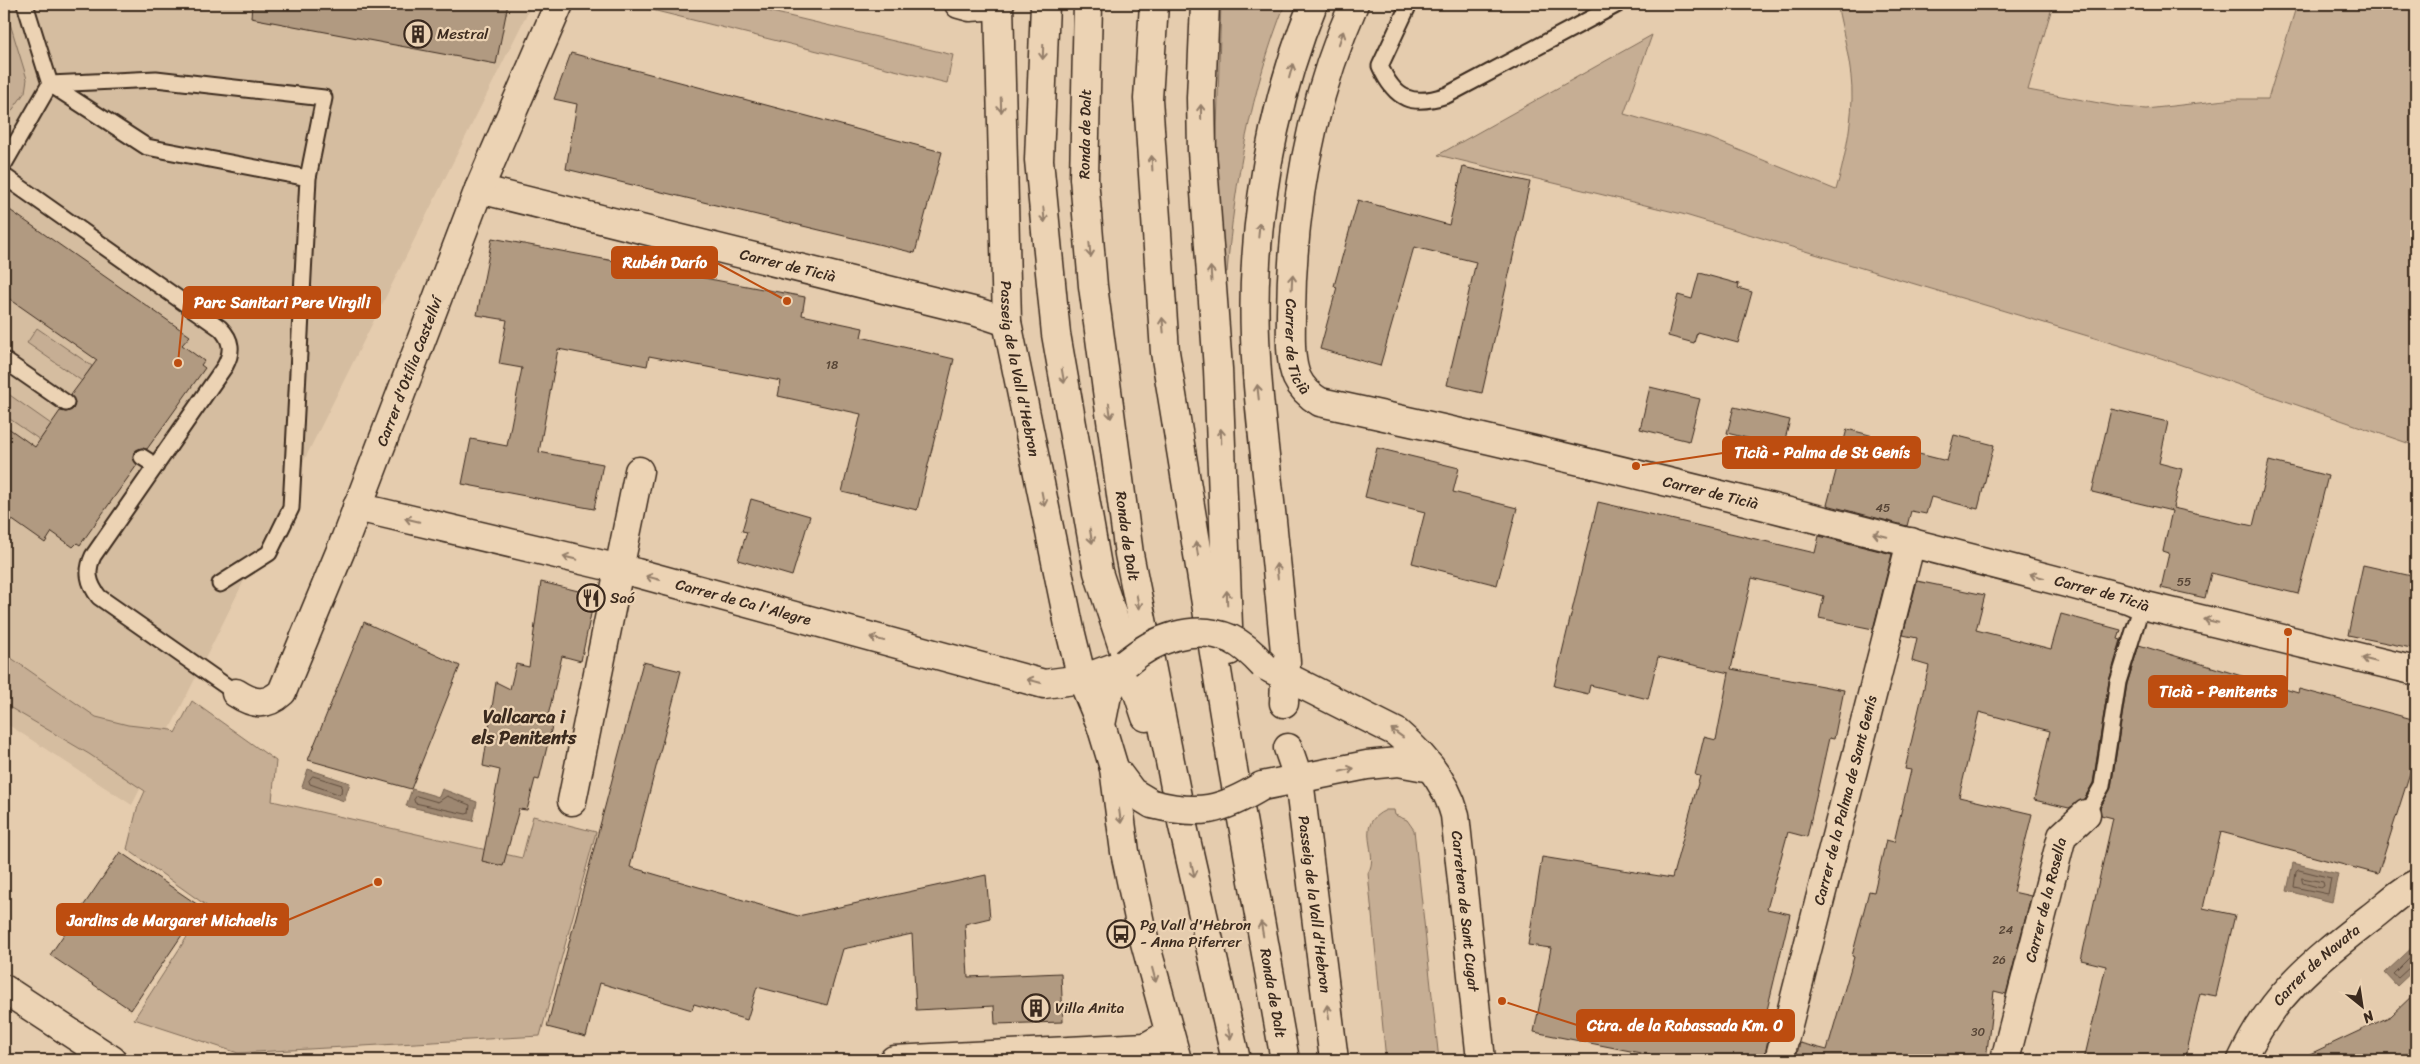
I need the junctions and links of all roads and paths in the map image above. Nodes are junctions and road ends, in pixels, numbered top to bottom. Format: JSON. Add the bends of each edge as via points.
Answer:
{"nodes":[{"id":1,"x":25,"y":4,"type":"edge"},
{"id":2,"x":559,"y":4,"type":"edge"},
{"id":3,"x":959,"y":4,"type":"edge"},
{"id":4,"x":1045,"y":4,"type":"edge"},
{"id":5,"x":1088,"y":4,"type":"edge"},
{"id":6,"x":1154,"y":4,"type":"edge"},
{"id":7,"x":1205,"y":4,"type":"edge"},
{"id":8,"x":1313,"y":4,"type":"edge"},
{"id":9,"x":1354,"y":4,"type":"edge"},
{"id":10,"x":1409,"y":4,"type":"edge"},
{"id":11,"x":1618,"y":4,"type":"edge"},
{"id":12,"x":999,"y":5,"type":"edge"},
{"id":13,"x":50,"y":84,"type":"junction"},
{"id":14,"x":4,"y":164,"type":"edge"},
{"id":15,"x":4,"y":176,"type":"edge"},
{"id":16,"x":308,"y":178,"type":"junction"},
{"id":17,"x":479,"y":188,"type":"junction"},
{"id":18,"x":1007,"y":322,"type":"junction"},
{"id":19,"x":4,"y":360,"type":"edge"},
{"id":20,"x":66,"y":403,"type":"dead end"},
{"id":21,"x":142,"y":457,"type":"dead end"},
{"id":22,"x":156,"y":466,"type":"junction"},
{"id":23,"x":639,"y":471,"type":"dead end"},
{"id":24,"x":357,"y":507,"type":"junction"},
{"id":25,"x":1911,"y":542,"type":"junction"},
{"id":26,"x":618,"y":569,"type":"junction"},
{"id":27,"x":220,"y":584,"type":"dead end"},
{"id":28,"x":2142,"y":605,"type":"junction"},
{"id":29,"x":1123,"y":667,"type":"junction"},
{"id":30,"x":2416,"y":671,"type":"edge"},
{"id":31,"x":1082,"y":679,"type":"junction"},
{"id":32,"x":1278,"y":681,"type":"junction"},
{"id":33,"x":236,"y":693,"type":"joint"},
{"id":34,"x":1101,"y":725,"type":"junction"},
{"id":35,"x":1288,"y":748,"type":"junction"},
{"id":36,"x":1114,"y":768,"type":"junction"},
{"id":37,"x":1431,"y":768,"type":"junction"},
{"id":38,"x":1233,"y":769,"type":"junction"},
{"id":39,"x":1299,"y":780,"type":"junction"},
{"id":40,"x":1262,"y":786,"type":"junction"},
{"id":41,"x":572,"y":802,"type":"dead end"},
{"id":42,"x":2086,"y":814,"type":"joint"},
{"id":43,"x":1182,"y":822,"type":"junction"},
{"id":44,"x":2414,"y":879,"type":"edge"},
{"id":45,"x":4,"y":989,"type":"edge"},
{"id":46,"x":1170,"y":1034,"type":"junction"},
{"id":47,"x":112,"y":1060,"type":"edge"},
{"id":48,"x":894,"y":1060,"type":"edge"},
{"id":49,"x":1176,"y":1060,"type":"edge"},
{"id":50,"x":1236,"y":1060,"type":"edge"},
{"id":51,"x":1285,"y":1060,"type":"edge"},
{"id":52,"x":1334,"y":1060,"type":"edge"},
{"id":53,"x":1481,"y":1060,"type":"edge"},
{"id":54,"x":1779,"y":1060,"type":"edge"},
{"id":55,"x":2006,"y":1060,"type":"edge"},
{"id":56,"x":2242,"y":1060,"type":"edge"}],
"edges":[{"from":1,"to":13,"type":"lane"},
{"from":2,"to":17,"type":"main road","name":"Carrer d'Otília Castellví"},
{"from":3,"to":12,"type":"main road"},
{"from":4,"to":43,"type":"main road","one_way":true,"via":[[1039,160],[1056,334],[1098,572]]},
{"from":5,"to":43,"type":"main road","name":"Ronda de Dalt","one_way":true,"via":[[1084,178],[1093,286],[1129,554]]},
{"from":38,"to":6,"type":"main road","name":"Ronda de Dalt","one_way":true,"via":[[1166,352],[1148,99]]},
{"from":38,"to":7,"type":"main road","one_way":true,"via":[[1218,370],[1202,151]]},
{"from":32,"to":8,"type":"main road","one_way":true,"via":[[1280,600],[1257,379],[1256,263],[1260,211],[1280,110],[1301,33]]},
{"from":25,"to":9,"type":"main road","name":"Carrer de Ticià","one_way":true,"via":[[1320,402],[1310,396],[1296,376],[1293,364],[1292,288],[1296,213],[1316,114]]},
{"from":10,"to":11,"type":"lane","via":[[1380,66],[1387,82],[1398,94],[1410,100],[1429,101],[1447,95]]},
{"from":12,"to":18,"type":"main road","name":"Passeig de la Vall d'Hebron","one_way":true},
{"from":13,"to":14,"type":"lane"},
{"from":13,"to":16,"type":"lane","via":[[147,147]]},
{"from":13,"to":16,"type":"lane","via":[[156,79],[324,98]]},
{"from":15,"to":22,"type":"lane","via":[[228,335],[230,356],[225,366]]},
{"from":16,"to":27,"type":"lane","via":[[291,508],[269,553]]},
{"from":17,"to":18,"type":"main road","name":"Carrer de Ticià"},
{"from":17,"to":24,"type":"main road","name":"Carrer d'Otília Castellví"},
{"from":18,"to":31,"type":"main road","name":"Passeig de la Vall d'Hebron","one_way":true},
{"from":19,"to":20,"type":"lane"},
{"from":21,"to":22,"type":"lane"},
{"from":22,"to":33,"type":"lane","via":[[93,556],[89,566],[92,588]]},
{"from":23,"to":26,"type":"main road"},
{"from":26,"to":24,"type":"main road","name":"Carrer de Ca l'Alegre","one_way":true},
{"from":24,"to":33,"type":"main road","name":"Carrer d'Otília Castellví","via":[[282,692],[267,702],[258,703]]},
{"from":28,"to":25,"type":"main road","name":"Carrer de Ticià","one_way":true},
{"from":25,"to":54,"type":"main road","name":"Carrer de la Palma de Sant Genís"},
{"from":31,"to":26,"type":"main road","name":"Carrer de Ca l'Alegre","one_way":true,"via":[[1044,684]]},
{"from":26,"to":41,"type":"main road"},
{"from":30,"to":28,"type":"main road","name":"Carrer de Ticià","one_way":true},
{"from":28,"to":42,"type":"lane","name":"Carrer de la Rosella","via":[[2118,682],[2102,786]]},
{"from":29,"to":31,"type":"main road","name":"Carrer de Ca l'Alegre"},
{"from":29,"to":32,"type":"main road","name":"Carretera de Sant Cugat","bridge":true,"via":[[1141,650],[1156,642],[1199,632],[1231,639],[1251,653]]},
{"from":29,"to":34,"type":"main road","via":[[1108,695]]},
{"from":31,"to":34,"type":"main road","name":"Passeig de la Vall d'Hebron"},
{"from":32,"to":35,"type":"main road","name":"Passeig de la Vall d'Hebron"},
{"from":37,"to":32,"type":"main road","name":"Carretera de Sant Cugat","one_way":true,"via":[[1396,732]]},
{"from":34,"to":36,"type":"main road","name":"Passeig de la Vall d'Hebron"},
{"from":35,"to":39,"type":"main road","name":"Passeig de la Vall d'Hebron"},
{"from":35,"to":40,"type":"main road","via":[[1276,770]]},
{"from":36,"to":40,"type":"main road","bridge":true,"via":[[1132,792],[1152,804],[1181,811],[1203,810],[1236,802]]},
{"from":36,"to":46,"type":"main road","one_way":true,"via":[[1125,852],[1141,928]]},
{"from":39,"to":37,"type":"main road","one_way":true,"via":[[1367,765],[1398,762]]},
{"from":37,"to":53,"type":"main road","name":"Carretera de Sant Cugat","via":[[1450,796],[1455,815]]},
{"from":51,"to":38,"type":"main road","name":"Ronda de Dalt","one_way":true},
{"from":39,"to":40,"type":"main road"},
{"from":52,"to":39,"type":"main road","name":"Passeig de la Vall d'Hebron","one_way":true},
{"from":42,"to":55,"type":"main road","name":"Carrer de la Rosella","via":[[2062,836]]},
{"from":43,"to":50,"type":"main road","name":"Ronda de Dalt","one_way":true},
{"from":44,"to":56,"type":"main road","name":"Carrer de Navata","via":[[2286,990],[2267,1014]]},
{"from":45,"to":47,"type":"main road"},
{"from":46,"to":48,"type":"main road","via":[[1146,1047]]},
{"from":46,"to":49,"type":"main road"}]}
